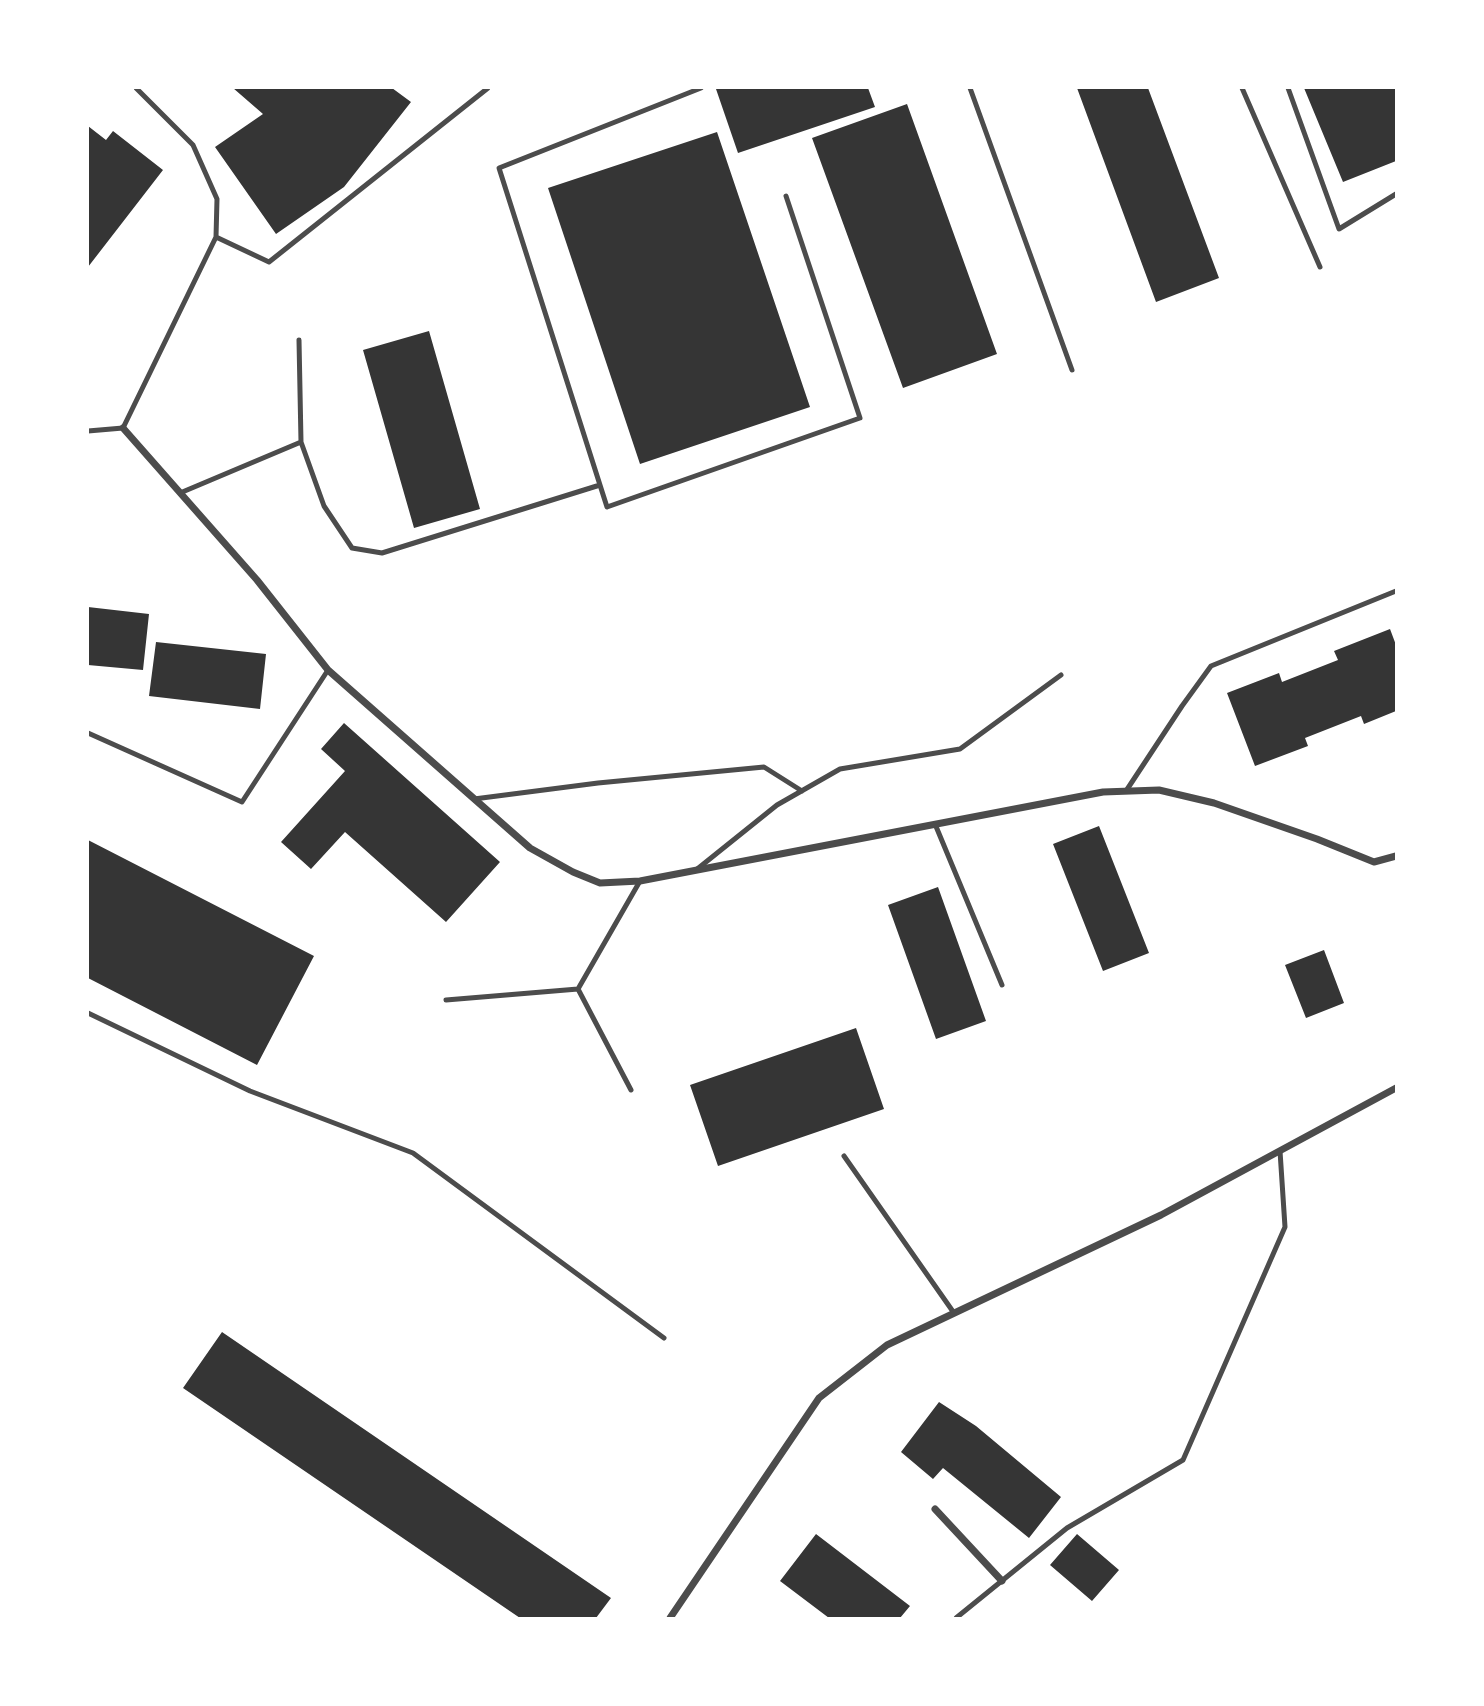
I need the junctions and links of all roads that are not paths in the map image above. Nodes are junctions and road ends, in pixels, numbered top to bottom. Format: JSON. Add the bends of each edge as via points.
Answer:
{"nodes":[{"id":1,"x":136,"y":88,"type":"edge"},
{"id":2,"x":488,"y":88,"type":"edge"},
{"id":3,"x":701,"y":88,"type":"edge"},
{"id":4,"x":970,"y":88,"type":"edge"},
{"id":5,"x":1242,"y":88,"type":"edge"},
{"id":6,"x":1288,"y":88,"type":"edge"},
{"id":7,"x":1396,"y":194,"type":"edge"},
{"id":8,"x":786,"y":196,"type":"dead end"},
{"id":9,"x":216,"y":237,"type":"junction"},
{"id":10,"x":1320,"y":267,"type":"dead end"},
{"id":11,"x":299,"y":340,"type":"dead end"},
{"id":12,"x":1072,"y":369,"type":"dead end"},
{"id":13,"x":123,"y":428,"type":"junction"},
{"id":14,"x":88,"y":431,"type":"edge"},
{"id":15,"x":301,"y":442,"type":"junction"},
{"id":16,"x":600,"y":485,"type":"junction"},
{"id":17,"x":180,"y":493,"type":"junction"},
{"id":18,"x":1396,"y":591,"type":"edge"},
{"id":19,"x":328,"y":670,"type":"junction"},
{"id":20,"x":1061,"y":675,"type":"dead end"},
{"id":21,"x":88,"y":733,"type":"edge"},
{"id":22,"x":802,"y":791,"type":"junction"},
{"id":23,"x":1126,"y":791,"type":"junction"},
{"id":24,"x":474,"y":799,"type":"junction"},
{"id":25,"x":935,"y":824,"type":"junction"},
{"id":26,"x":1396,"y":856,"type":"edge"},
{"id":27,"x":696,"y":870,"type":"junction"},
{"id":28,"x":640,"y":881,"type":"junction"},
{"id":29,"x":1003,"y":985,"type":"dead end"},
{"id":30,"x":578,"y":989,"type":"junction"},
{"id":31,"x":446,"y":1000,"type":"dead end"},
{"id":32,"x":88,"y":1013,"type":"edge"},
{"id":33,"x":1396,"y":1088,"type":"edge"},
{"id":34,"x":631,"y":1090,"type":"dead end"},
{"id":35,"x":1280,"y":1151,"type":"junction"},
{"id":36,"x":844,"y":1156,"type":"dead end"},
{"id":37,"x":954,"y":1313,"type":"junction"},
{"id":38,"x":664,"y":1338,"type":"dead end"},
{"id":39,"x":935,"y":1509,"type":"dead end"},
{"id":40,"x":1002,"y":1581,"type":"junction"},
{"id":41,"x":670,"y":1619,"type":"edge"},
{"id":42,"x":956,"y":1619,"type":"edge"}],
"edges":[{"from":1,"to":9,"type":"lane","via":[[193,145],[216,199]]},
{"from":2,"to":9,"type":"lane","via":[[269,262]]},
{"from":3,"to":16,"type":"lane","via":[[499,169]]},
{"from":4,"to":12,"type":"lane"},
{"from":5,"to":10,"type":"lane"},
{"from":6,"to":7,"type":"lane","via":[[1339,229]]},
{"from":8,"to":16,"type":"lane","via":[[860,418],[607,507]]},
{"from":9,"to":13,"type":"lane"},
{"from":11,"to":15,"type":"lane"},
{"from":13,"to":14,"type":"lane"},
{"from":13,"to":17,"type":"street"},
{"from":15,"to":16,"type":"lane","via":[[324,506],[352,548],[382,553]]},
{"from":15,"to":17,"type":"lane"},
{"from":17,"to":19,"type":"street"},
{"from":18,"to":23,"type":"lane","via":[[1211,666]]},
{"from":19,"to":21,"type":"lane","via":[[242,802]]},
{"from":19,"to":24,"type":"street"},
{"from":20,"to":22,"type":"lane","via":[[960,749],[841,769]]},
{"from":22,"to":24,"type":"lane","via":[[764,767]]},
{"from":22,"to":27,"type":"lane","via":[[777,805]]},
{"from":23,"to":25,"type":"street"},
{"from":23,"to":26,"type":"street","via":[[1159,790],[1214,803],[1374,862]]},
{"from":24,"to":28,"type":"street","via":[[530,848],[573,872],[600,883]]},
{"from":25,"to":27,"type":"street"},
{"from":25,"to":29,"type":"lane"},
{"from":27,"to":28,"type":"street"},
{"from":28,"to":30,"type":"lane"},
{"from":30,"to":31,"type":"lane"},
{"from":30,"to":34,"type":"lane"},
{"from":32,"to":38,"type":"lane","via":[[250,1091],[413,1153]]},
{"from":33,"to":35,"type":"street"},
{"from":35,"to":37,"type":"street","via":[[1161,1215]]},
{"from":35,"to":40,"type":"lane","via":[[1284,1227],[1183,1460],[1067,1528]]},
{"from":36,"to":37,"type":"lane"},
{"from":37,"to":41,"type":"street","via":[[887,1345],[819,1398]]},
{"from":39,"to":40,"type":"street"},
{"from":40,"to":42,"type":"lane"}]}
